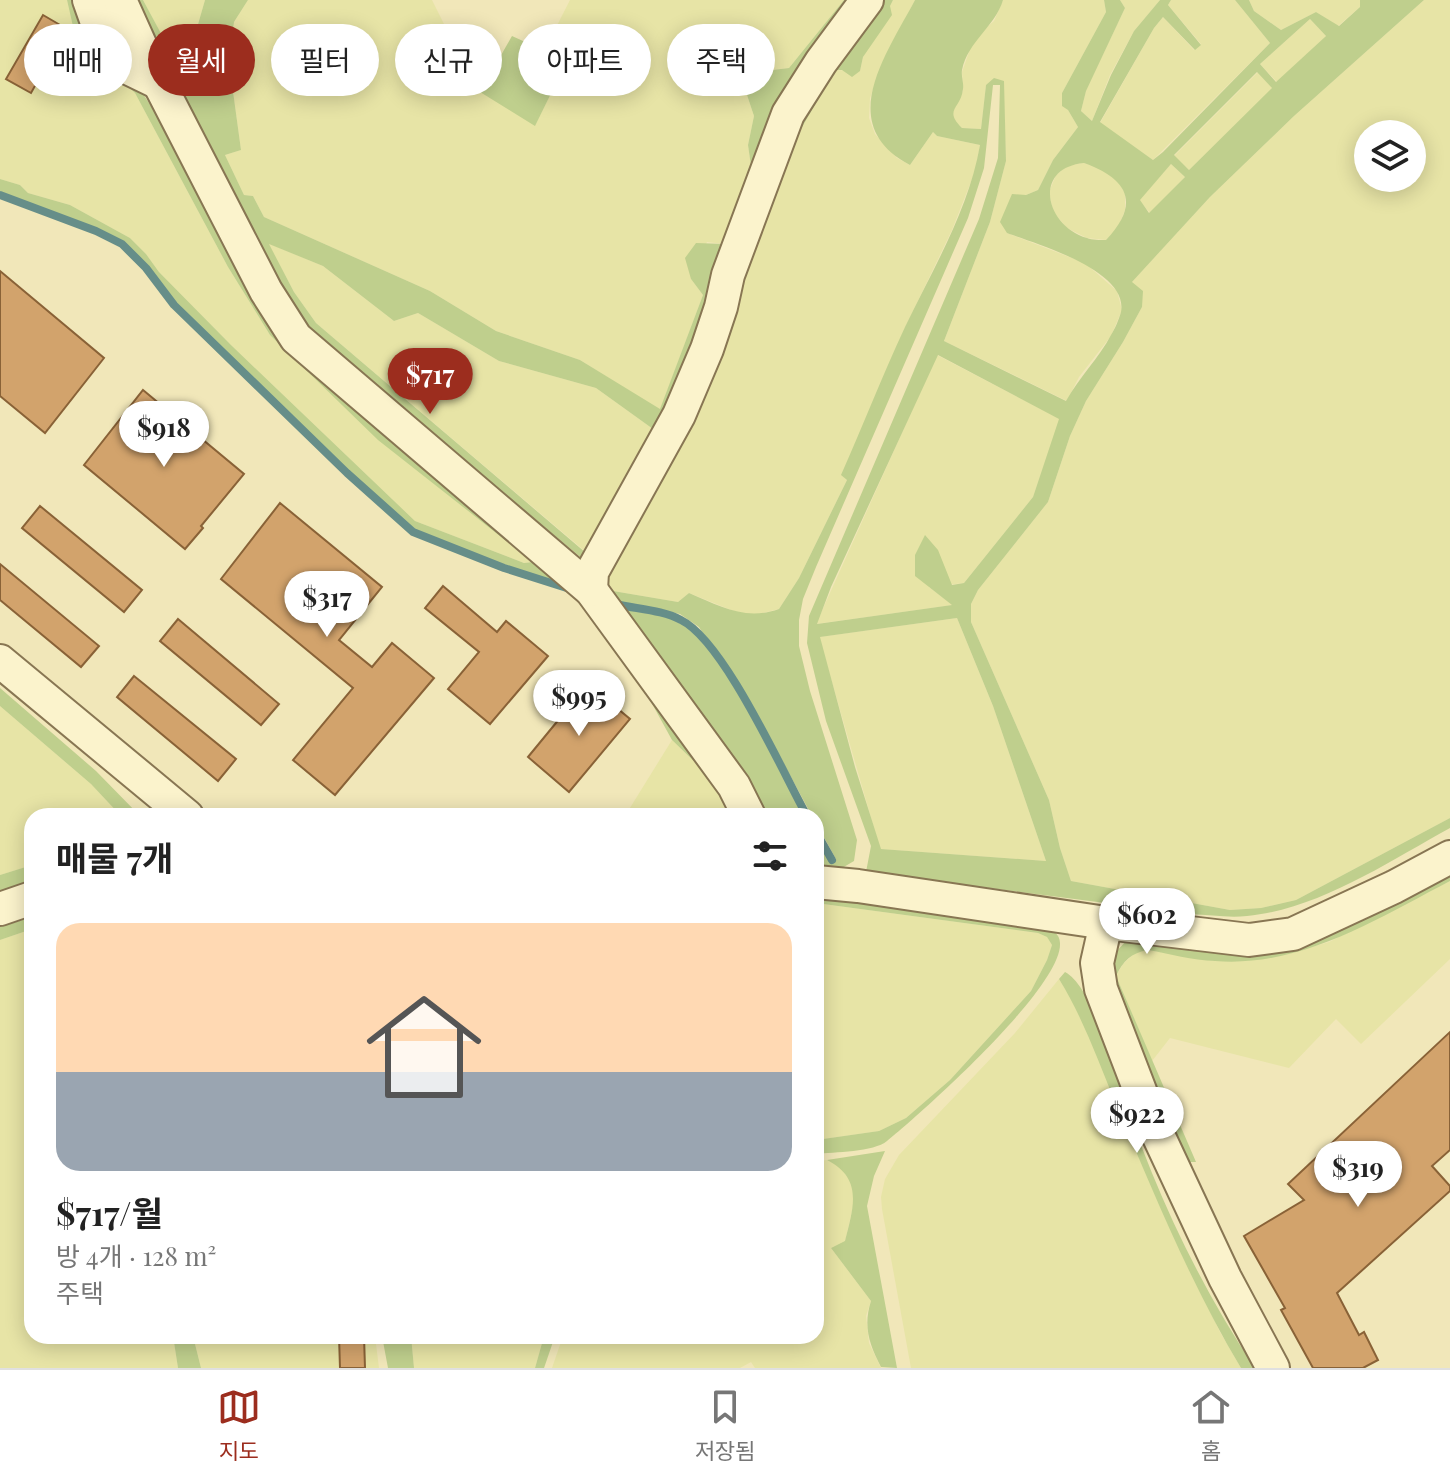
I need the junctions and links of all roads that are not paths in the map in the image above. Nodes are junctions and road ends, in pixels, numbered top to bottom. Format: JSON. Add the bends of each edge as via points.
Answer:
{"nodes":[{"id":1,"x":89,"y":0,"type":"edge"},
{"id":2,"x":120,"y":0,"type":"edge"},
{"id":3,"x":867,"y":0,"type":"edge"},
{"id":4,"x":148,"y":60,"type":"edge"},
{"id":5,"x":148,"y":78,"type":"edge"},
{"id":6,"x":166,"y":96,"type":"edge"},
{"id":7,"x":591,"y":590,"type":"junction"},
{"id":8,"x":0,"y":661,"type":"edge"},
{"id":9,"x":177,"y":808,"type":"edge"},
{"id":10,"x":745,"y":808,"type":"edge"},
{"id":11,"x":1450,"y":857,"type":"edge"},
{"id":12,"x":824,"y":883,"type":"edge"},
{"id":13,"x":24,"y":901,"type":"edge"},
{"id":14,"x":0,"y":909,"type":"edge"},
{"id":15,"x":1106,"y":923,"type":"junction"},
{"id":16,"x":1273,"y":1368,"type":"edge"}],
"edges":[{"from":1,"to":5,"type":"street","via":[[107,51]]},
{"from":2,"to":4,"type":"street"},
{"from":3,"to":7,"type":"street","via":[[788,114],[728,275],[707,349],[661,452],[592,572]]},
{"from":6,"to":7,"type":"street","via":[[266,291],[296,338]]},
{"from":7,"to":10,"type":"street"},
{"from":8,"to":9,"type":"street"},
{"from":11,"to":15,"type":"street","via":[[1293,934],[1249,940]]},
{"from":12,"to":15,"type":"street"},
{"from":13,"to":14,"type":"street"},
{"from":15,"to":16,"type":"street","via":[[1097,963],[1101,989],[1152,1122]]}]}
